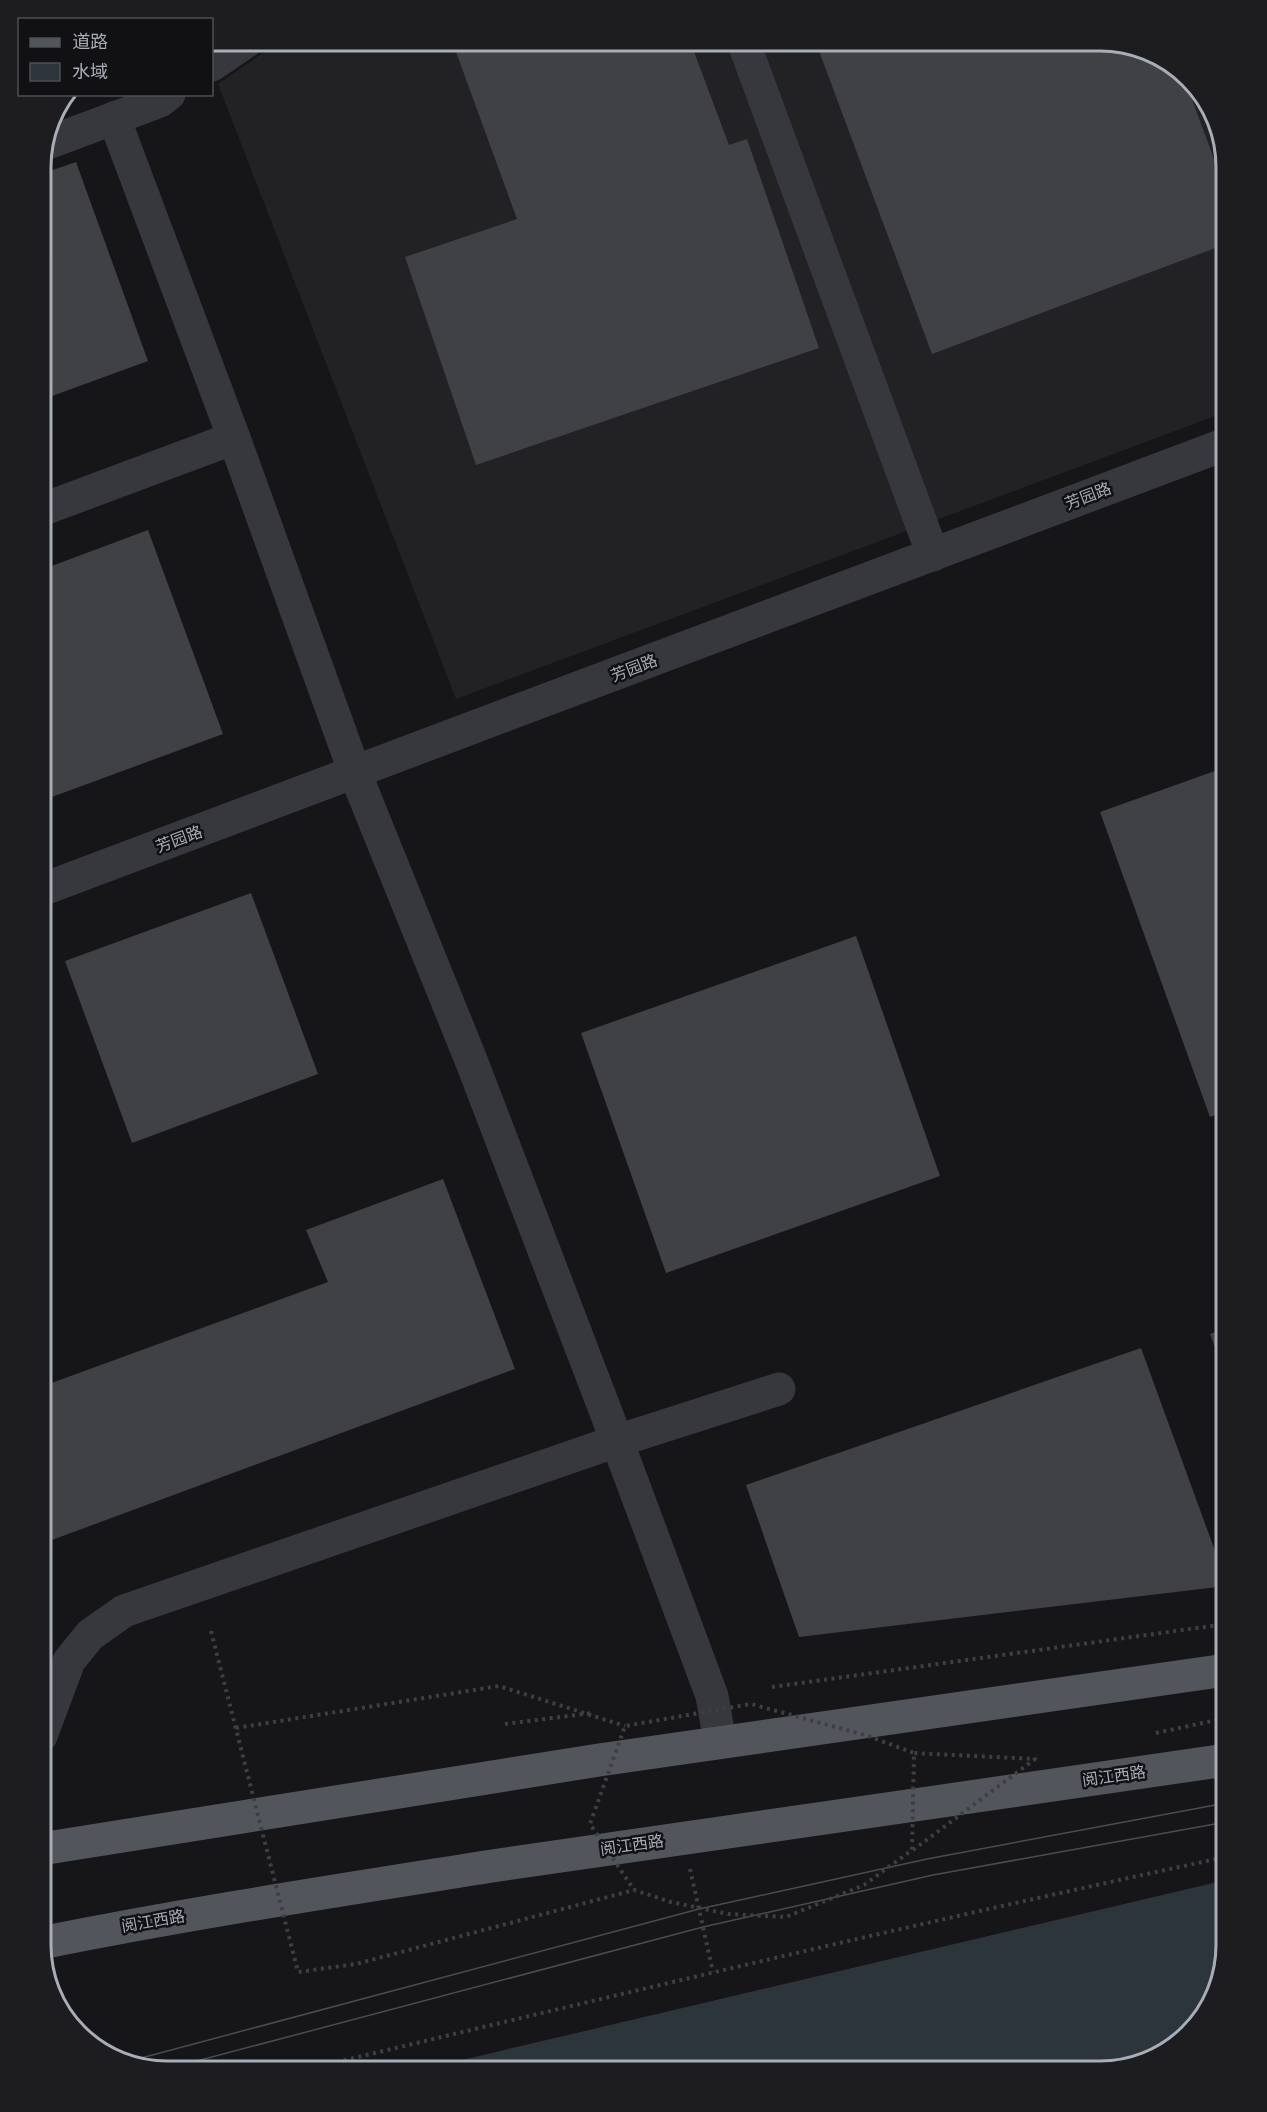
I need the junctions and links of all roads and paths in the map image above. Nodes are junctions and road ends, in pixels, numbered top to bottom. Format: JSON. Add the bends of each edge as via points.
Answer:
{"nodes":[{"id":1,"x":232,"y":51,"type":"edge"},
{"id":2,"x":747,"y":51,"type":"edge"},
{"id":3,"x":213,"y":64,"type":"edge"},
{"id":4,"x":166,"y":96,"type":"edge"},
{"id":5,"x":114,"y":118,"type":"junction"},
{"id":6,"x":54,"y":140,"type":"edge"},
{"id":7,"x":234,"y":438,"type":"junction"},
{"id":8,"x":1216,"y":448,"type":"edge"},
{"id":9,"x":51,"y":506,"type":"edge"},
{"id":10,"x":933,"y":555,"type":"junction"},
{"id":11,"x":355,"y":773,"type":"junction"},
{"id":12,"x":51,"y":886,"type":"edge"},
{"id":13,"x":779,"y":1389,"type":"dead end"},
{"id":14,"x":617,"y":1442,"type":"junction"},
{"id":15,"x":1216,"y":1626,"type":"edge"},
{"id":16,"x":211,"y":1631,"type":"dead end"},
{"id":17,"x":1216,"y":1672,"type":"edge"},
{"id":18,"x":772,"y":1687,"type":"dead end"},
{"id":19,"x":51,"y":1708,"type":"edge"},
{"id":20,"x":592,"y":1713,"type":"dead end"},
{"id":21,"x":506,"y":1724,"type":"dead end"},
{"id":22,"x":625,"y":1726,"type":"junction"},
{"id":23,"x":236,"y":1728,"type":"junction"},
{"id":24,"x":720,"y":1742,"type":"junction"},
{"id":25,"x":914,"y":1754,"type":"junction"},
{"id":26,"x":1216,"y":1762,"type":"edge"},
{"id":27,"x":51,"y":1847,"type":"edge"},
{"id":28,"x":912,"y":1850,"type":"junction"},
{"id":29,"x":1216,"y":1859,"type":"edge"},
{"id":30,"x":679,"y":1870,"type":"dead end"},
{"id":31,"x":637,"y":1876,"type":"dead end"},
{"id":32,"x":615,"y":1879,"type":"dead end"},
{"id":33,"x":634,"y":1890,"type":"junction"},
{"id":34,"x":51,"y":1941,"type":"edge"},
{"id":35,"x":713,"y":1972,"type":"junction"},
{"id":36,"x":342,"y":2061,"type":"edge"}],
"edges":[{"from":1,"to":3,"type":"street"},
{"from":2,"to":10,"type":"street"},
{"from":4,"to":5,"type":"street"},
{"from":5,"to":6,"type":"street"},
{"from":5,"to":7,"type":"street"},
{"from":7,"to":9,"type":"street"},
{"from":7,"to":11,"type":"street"},
{"from":8,"to":10,"type":"street","name":"芳园路"},
{"from":10,"to":11,"type":"street","name":"芳园路"},
{"from":11,"to":12,"type":"street","name":"芳园路"},
{"from":11,"to":14,"type":"street","via":[[471,1060]]},
{"from":13,"to":14,"type":"street"},
{"from":14,"to":19,"type":"street","via":[[124,1611],[90,1635],[69,1661]]},
{"from":14,"to":24,"type":"street","via":[[712,1696]]},
{"from":15,"to":18,"type":"path"},
{"from":16,"to":23,"type":"path","bridge":true},
{"from":17,"to":24,"type":"main road"},
{"from":20,"to":21,"type":"path"},
{"from":22,"to":23,"type":"path","bridge":true,"via":[[499,1686]]},
{"from":22,"to":25,"type":"path","bridge":true,"via":[[752,1704],[865,1735]]},
{"from":22,"to":33,"type":"path","bridge":true,"via":[[590,1824]]},
{"from":23,"to":33,"type":"path","bridge":true,"via":[[298,1972],[356,1964]]},
{"from":24,"to":27,"type":"main road"},
{"from":25,"to":28,"type":"path","bridge":true},
{"from":25,"to":28,"type":"path","bridge":true,"via":[[1035,1759]]},
{"from":26,"to":34,"type":"main road","name":"阅江西路","via":[[611,1848],[280,1899]]},
{"from":28,"to":33,"type":"path","bridge":true,"via":[[864,1885],[786,1917],[728,1914]]},
{"from":29,"to":35,"type":"path"},
{"from":30,"to":35,"type":"path","via":[[690,1868]]},
{"from":31,"to":32,"type":"path"},
{"from":35,"to":36,"type":"path"}]}
